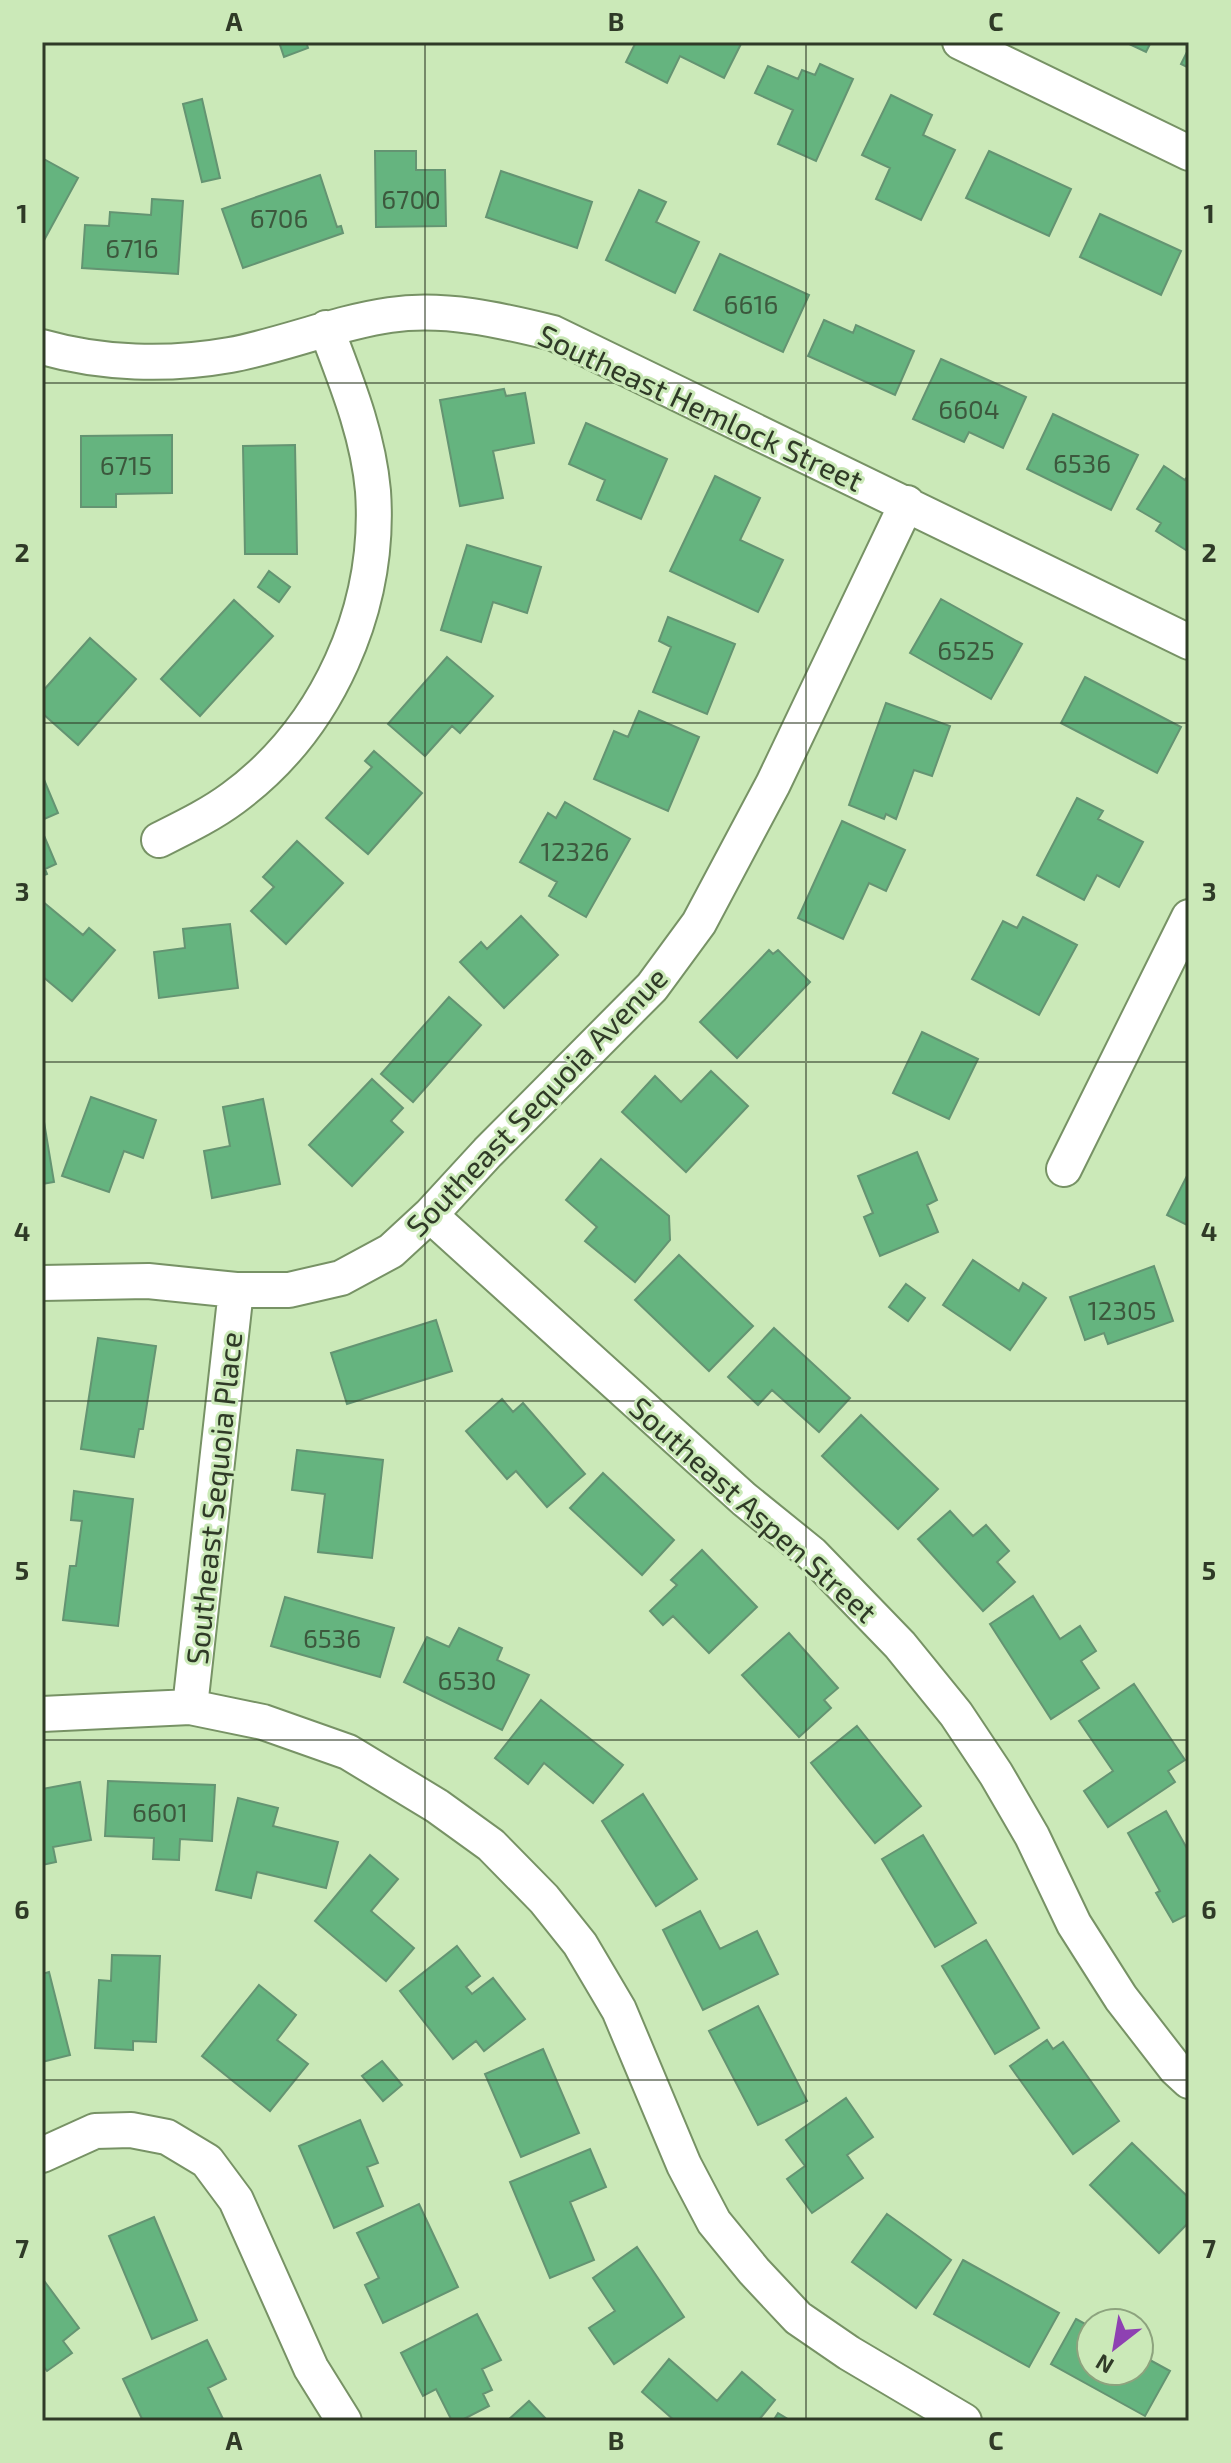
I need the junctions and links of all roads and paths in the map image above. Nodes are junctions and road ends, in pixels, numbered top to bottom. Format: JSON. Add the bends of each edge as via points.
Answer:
{"nodes":[{"id":1,"x":960,"y":42,"type":"edge"},
{"id":2,"x":1189,"y":153,"type":"edge"},
{"id":3,"x":326,"y":328,"type":"junction"},
{"id":4,"x":42,"y":347,"type":"edge"},
{"id":5,"x":907,"y":503,"type":"junction"},
{"id":6,"x":1189,"y":642,"type":"edge"},
{"id":7,"x":159,"y":840,"type":"dead end"},
{"id":8,"x":1189,"y":917,"type":"edge"},
{"id":9,"x":1064,"y":1169,"type":"dead end"},
{"id":10,"x":430,"y":1215,"type":"junction"},
{"id":11,"x":42,"y":1283,"type":"edge"},
{"id":12,"x":236,"y":1290,"type":"junction"},
{"id":13,"x":190,"y":1707,"type":"junction"},
{"id":14,"x":42,"y":1714,"type":"edge"},
{"id":15,"x":1189,"y":2081,"type":"edge"},
{"id":16,"x":42,"y":2155,"type":"edge"},
{"id":17,"x":344,"y":2421,"type":"edge"},
{"id":18,"x":964,"y":2421,"type":"edge"}],
"edges":[{"from":1,"to":2,"type":"street"},
{"from":3,"to":4,"type":"street","name":"Southeast Hemlock Street","via":[[230,355],[179,362],[120,361]]},
{"from":3,"to":5,"type":"street","name":"Southeast Hemlock Street","via":[[392,315],[444,314],[496,319],[553,333]]},
{"from":3,"to":7,"type":"street","via":[[361,422],[372,488],[374,531],[362,609],[332,683],[291,743],[233,797]]},
{"from":5,"to":6,"type":"street","name":"Southeast Hemlock Street"},
{"from":5,"to":10,"type":"street","name":"Southeast Sequoia Avenue","via":[[773,784],[699,923],[652,987]]},
{"from":8,"to":9,"type":"street"},
{"from":10,"to":12,"type":"street","name":"Southeast Sequoia Avenue","via":[[391,1251],[341,1278],[289,1290]]},
{"from":10,"to":15,"type":"street","name":"Southeast Aspen Street","via":[[812,1554],[900,1645],[996,1774],[1074,1924],[1121,1998]]},
{"from":11,"to":12,"type":"street","name":"Southeast Sequoia Avenue","via":[[148,1281]]},
{"from":12,"to":13,"type":"street","name":"Southeast Sequoia Place"},
{"from":13,"to":14,"type":"street"},
{"from":13,"to":18,"type":"street","via":[[263,1722],[348,1752],[491,1845],[580,1944],[619,2010],[684,2165],[714,2222],[754,2271],[798,2318]]},
{"from":16,"to":17,"type":"street","via":[[95,2131],[131,2130],[167,2137],[207,2161],[236,2200],[311,2368]]}]}
